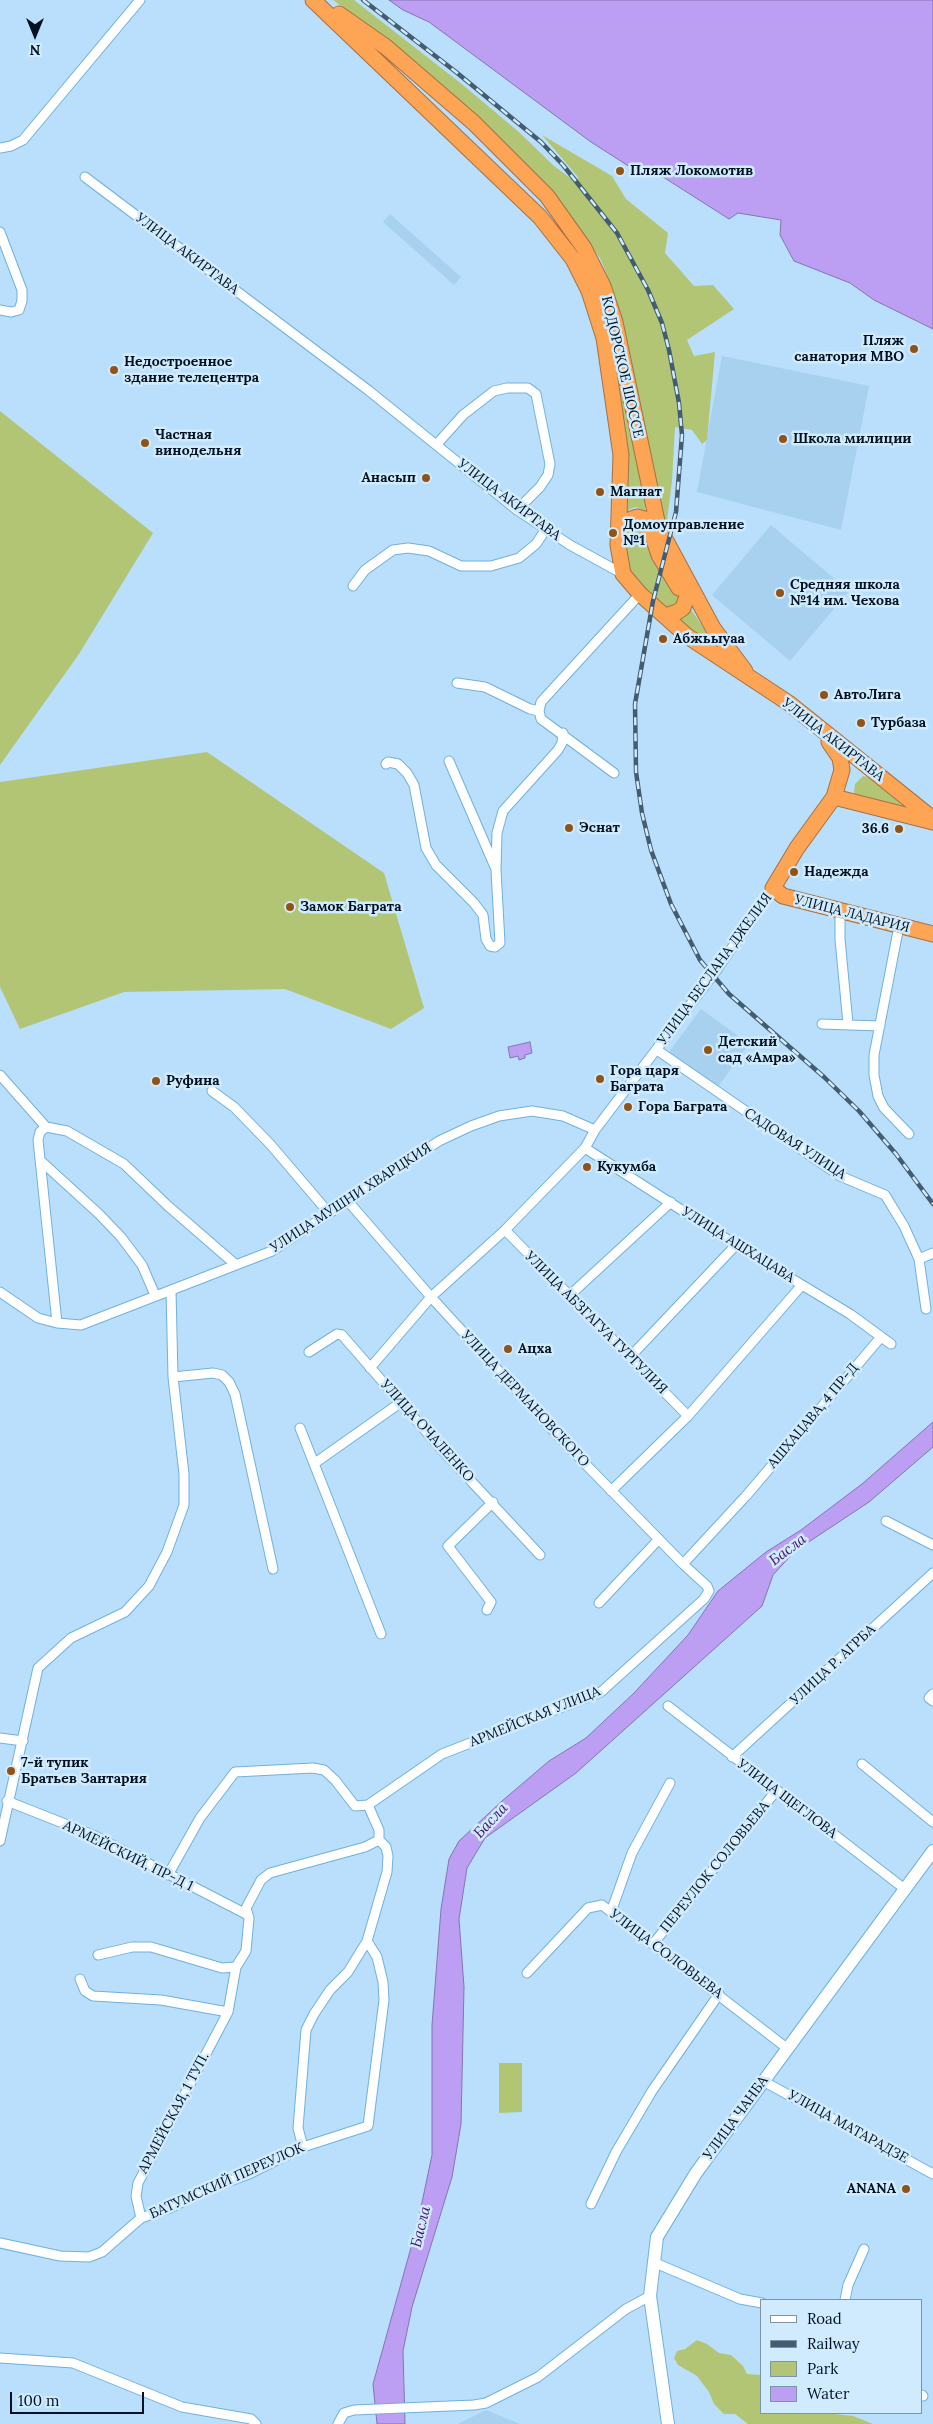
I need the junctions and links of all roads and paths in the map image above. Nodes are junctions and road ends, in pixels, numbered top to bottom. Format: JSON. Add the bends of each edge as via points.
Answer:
{"nodes":[{"id":1,"x":140,"y":0,"type":"edge"},
{"id":2,"x":313,"y":0,"type":"edge"},
{"id":3,"x":318,"y":0,"type":"edge"},
{"id":4,"x":360,"y":36,"type":"junction"},
{"id":5,"x":0,"y":148,"type":"edge"},
{"id":6,"x":85,"y":177,"type":"dead end"},
{"id":7,"x":0,"y":232,"type":"edge"},
{"id":8,"x":0,"y":310,"type":"edge"},
{"id":9,"x":437,"y":444,"type":"junction"},
{"id":10,"x":648,"y":478,"type":"junction"},
{"id":11,"x":517,"y":510,"type":"junction"},
{"id":12,"x":546,"y":529,"type":"junction"},
{"id":13,"x":651,"y":529,"type":"junction"},
{"id":14,"x":620,"y":534,"type":"junction"},
{"id":15,"x":623,"y":574,"type":"junction"},
{"id":16,"x":354,"y":586,"type":"dead end"},
{"id":17,"x":640,"y":594,"type":"junction"},
{"id":18,"x":686,"y":599,"type":"junction"},
{"id":19,"x":665,"y":616,"type":"junction"},
{"id":20,"x":718,"y":636,"type":"junction"},
{"id":21,"x":750,"y":678,"type":"junction"},
{"id":22,"x":457,"y":683,"type":"dead end"},
{"id":23,"x":539,"y":711,"type":"junction"},
{"id":24,"x":819,"y":729,"type":"junction"},
{"id":25,"x":563,"y":733,"type":"junction"},
{"id":26,"x":449,"y":761,"type":"dead end"},
{"id":27,"x":386,"y":764,"type":"dead end"},
{"id":28,"x":614,"y":773,"type":"dead end"},
{"id":29,"x":834,"y":797,"type":"junction"},
{"id":30,"x":933,"y":820,"type":"edge"},
{"id":31,"x":496,"y":870,"type":"junction"},
{"id":32,"x":773,"y":888,"type":"junction"},
{"id":33,"x":840,"y":910,"type":"junction"},
{"id":34,"x":899,"y":926,"type":"junction"},
{"id":35,"x":933,"y":934,"type":"edge"},
{"id":36,"x":822,"y":1024,"type":"dead end"},
{"id":37,"x":848,"y":1024,"type":"junction"},
{"id":38,"x":880,"y":1026,"type":"junction"},
{"id":39,"x":657,"y":1050,"type":"junction"},
{"id":40,"x":0,"y":1075,"type":"edge"},
{"id":41,"x":212,"y":1091,"type":"dead end"},
{"id":42,"x":46,"y":1127,"type":"junction"},
{"id":43,"x":595,"y":1130,"type":"junction"},
{"id":44,"x":909,"y":1134,"type":"dead end"},
{"id":45,"x":585,"y":1148,"type":"junction"},
{"id":46,"x":42,"y":1162,"type":"junction"},
{"id":47,"x":347,"y":1200,"type":"junction"},
{"id":48,"x":671,"y":1202,"type":"junction"},
{"id":49,"x":328,"y":1212,"type":"junction"},
{"id":50,"x":505,"y":1230,"type":"junction"},
{"id":51,"x":736,"y":1245,"type":"junction"},
{"id":52,"x":933,"y":1253,"type":"edge"},
{"id":53,"x":919,"y":1259,"type":"junction"},
{"id":54,"x":235,"y":1264,"type":"junction"},
{"id":55,"x":802,"y":1285,"type":"junction"},
{"id":56,"x":171,"y":1290,"type":"junction"},
{"id":57,"x":0,"y":1292,"type":"edge"},
{"id":58,"x":155,"y":1296,"type":"junction"},
{"id":59,"x":569,"y":1296,"type":"junction"},
{"id":60,"x":431,"y":1297,"type":"junction"},
{"id":61,"x":926,"y":1309,"type":"dead end"},
{"id":62,"x":57,"y":1323,"type":"junction"},
{"id":63,"x":881,"y":1337,"type":"junction"},
{"id":64,"x":891,"y":1344,"type":"dead end"},
{"id":65,"x":308,"y":1352,"type":"dead end"},
{"id":66,"x":630,"y":1357,"type":"junction"},
{"id":67,"x":370,"y":1368,"type":"junction"},
{"id":68,"x":173,"y":1377,"type":"junction"},
{"id":69,"x":400,"y":1403,"type":"junction"},
{"id":70,"x":688,"y":1416,"type":"junction"},
{"id":71,"x":300,"y":1428,"type":"dead end"},
{"id":72,"x":315,"y":1463,"type":"junction"},
{"id":73,"x":612,"y":1491,"type":"junction"},
{"id":74,"x":493,"y":1502,"type":"junction"},
{"id":75,"x":886,"y":1521,"type":"dead end"},
{"id":76,"x":659,"y":1539,"type":"junction"},
{"id":77,"x":933,"y":1545,"type":"edge"},
{"id":78,"x":540,"y":1555,"type":"dead end"},
{"id":79,"x":683,"y":1564,"type":"junction"},
{"id":80,"x":273,"y":1569,"type":"dead end"},
{"id":81,"x":933,"y":1573,"type":"edge"},
{"id":82,"x":709,"y":1591,"type":"joint"},
{"id":83,"x":599,"y":1603,"type":"dead end"},
{"id":84,"x":486,"y":1610,"type":"dead end"},
{"id":85,"x":381,"y":1634,"type":"dead end"},
{"id":86,"x":933,"y":1694,"type":"edge"},
{"id":87,"x":933,"y":1700,"type":"edge"},
{"id":88,"x":668,"y":1706,"type":"dead end"},
{"id":89,"x":0,"y":1738,"type":"edge"},
{"id":90,"x":23,"y":1741,"type":"junction"},
{"id":91,"x":732,"y":1757,"type":"junction"},
{"id":92,"x":862,"y":1764,"type":"dead end"},
{"id":93,"x":670,"y":1783,"type":"dead end"},
{"id":94,"x":776,"y":1790,"type":"junction"},
{"id":95,"x":7,"y":1801,"type":"junction"},
{"id":96,"x":368,"y":1805,"type":"junction"},
{"id":97,"x":933,"y":1822,"type":"edge"},
{"id":98,"x":379,"y":1840,"type":"junction"},
{"id":99,"x":0,"y":1841,"type":"edge"},
{"id":100,"x":933,"y":1851,"type":"edge"},
{"id":101,"x":168,"y":1875,"type":"junction"},
{"id":102,"x":906,"y":1890,"type":"junction"},
{"id":103,"x":611,"y":1912,"type":"junction"},
{"id":104,"x":246,"y":1914,"type":"junction"},
{"id":105,"x":367,"y":1941,"type":"junction"},
{"id":106,"x":653,"y":1944,"type":"junction"},
{"id":107,"x":98,"y":1955,"type":"dead end"},
{"id":108,"x":236,"y":1967,"type":"junction"},
{"id":109,"x":527,"y":1973,"type":"dead end"},
{"id":110,"x":80,"y":1979,"type":"dead end"},
{"id":111,"x":719,"y":1994,"type":"junction"},
{"id":112,"x":228,"y":2012,"type":"junction"},
{"id":113,"x":788,"y":2049,"type":"junction"},
{"id":114,"x":763,"y":2081,"type":"junction"},
{"id":115,"x":303,"y":2147,"type":"junction"},
{"id":116,"x":933,"y":2174,"type":"edge"},
{"id":117,"x":591,"y":2204,"type":"dead end"},
{"id":118,"x":141,"y":2218,"type":"junction"},
{"id":119,"x":0,"y":2243,"type":"edge"},
{"id":120,"x":864,"y":2248,"type":"dead end"},
{"id":121,"x":654,"y":2262,"type":"junction"},
{"id":122,"x":650,"y":2296,"type":"junction"},
{"id":123,"x":845,"y":2299,"type":"edge"},
{"id":124,"x":760,"y":2303,"type":"edge"},
{"id":125,"x":0,"y":2358,"type":"edge"},
{"id":126,"x":256,"y":2424,"type":"edge"},
{"id":127,"x":338,"y":2424,"type":"edge"},
{"id":128,"x":668,"y":2424,"type":"edge"}],
"edges":[{"from":1,"to":5,"type":"street","via":[[23,140]]},
{"from":2,"to":4,"type":"highway","name":"КОДОРСКОЕ ШОССЕ"},
{"from":3,"to":4,"type":"highway","name":"КОДОРСКОЕ ШОССЕ"},
{"from":4,"to":10,"type":"highway","name":"КОДОРСКОЕ ШОССЕ","via":[[386,47],[474,123],[547,196],[584,248],[603,286],[615,322]]},
{"from":4,"to":14,"type":"highway","name":"КОДОРСКОЕ ШОССЕ","via":[[540,217],[573,259],[589,291],[604,338],[621,455]]},
{"from":6,"to":9,"type":"street","name":"УЛИЦА АКИРТАВА"},
{"from":7,"to":8,"type":"street","via":[[22,290],[22,301],[19,310]]},
{"from":9,"to":11,"type":"street","name":"УЛИЦА АКИРТАВА"},
{"from":9,"to":11,"type":"street","via":[[463,415],[494,391],[528,388],[536,394],[550,464],[548,475],[540,487]]},
{"from":10,"to":13,"type":"highway"},
{"from":10,"to":20,"type":"highway","name":"КОДОРСКОЕ ШОССЕ","via":[[661,533]]},
{"from":11,"to":12,"type":"street","name":"УЛИЦА АКИРТАВА"},
{"from":12,"to":15,"type":"street","name":"УЛИЦА АКИРТАВА"},
{"from":12,"to":16,"type":"street","via":[[536,544],[519,558],[491,566],[461,566],[429,551],[393,550],[365,570]]},
{"from":13,"to":14,"type":"highway","via":[[645,519],[637,517],[629,520]]},
{"from":13,"to":18,"type":"highway","via":[[659,555]]},
{"from":14,"to":15,"type":"highway","name":"КОДОРСКОЕ ШОССЕ"},
{"from":15,"to":17,"type":"highway","name":"УЛИЦА АКИРТАВА"},
{"from":17,"to":19,"type":"highway","name":"УЛИЦА АКИРТАВА"},
{"from":17,"to":23,"type":"street","via":[[541,702]]},
{"from":18,"to":19,"type":"highway","via":[[683,608]]},
{"from":18,"to":20,"type":"highway"},
{"from":19,"to":21,"type":"highway","name":"УЛИЦА АКИРТАВА","via":[[704,649]]},
{"from":20,"to":21,"type":"highway","name":"КОДОРСКОЕ ШОССЕ"},
{"from":21,"to":24,"type":"highway","name":"УЛИЦА АКИРТАВА","via":[[790,704]]},
{"from":22,"to":23,"type":"street","via":[[485,688]]},
{"from":23,"to":25,"type":"street","via":[[541,719]]},
{"from":24,"to":29,"type":"highway","name":"УЛИЦА БЕСЛАНА ДЖЕЛИЯ","via":[[840,758],[842,770]]},
{"from":24,"to":30,"type":"highway","name":"УЛИЦА АКИРТАВА"},
{"from":25,"to":28,"type":"street"},
{"from":25,"to":31,"type":"street","via":[[558,750],[503,811],[497,833]]},
{"from":26,"to":31,"type":"street"},
{"from":27,"to":31,"type":"street","via":[[398,764],[407,772],[414,786],[426,848],[436,865],[483,915],[486,939],[490,946],[496,947],[500,943],[500,930]]},
{"from":29,"to":30,"type":"highway"},
{"from":29,"to":32,"type":"highway","name":"УЛИЦА БЕСЛАНА ДЖЕЛИЯ"},
{"from":32,"to":33,"type":"highway","name":"УЛИЦА ЛАДАРИЯ","via":[[783,896]]},
{"from":32,"to":39,"type":"street","name":"УЛИЦА БЕСЛАНА ДЖЕЛИЯ"},
{"from":33,"to":34,"type":"highway","name":"УЛИЦА ЛАДАРИЯ"},
{"from":33,"to":37,"type":"street"},
{"from":34,"to":35,"type":"highway","name":"УЛИЦА ЛАДАРИЯ"},
{"from":34,"to":38,"type":"street"},
{"from":36,"to":37,"type":"street"},
{"from":37,"to":38,"type":"street"},
{"from":38,"to":44,"type":"street","via":[[874,1055],[878,1096],[888,1113]]},
{"from":39,"to":43,"type":"street","name":"УЛИЦА БЕСЛАНА ДЖЕЛИЯ"},
{"from":39,"to":53,"type":"street","name":"САДОВАЯ УЛИЦА","via":[[840,1176],[885,1195]]},
{"from":40,"to":42,"type":"street"},
{"from":41,"to":49,"type":"street","via":[[234,1107],[270,1144]]},
{"from":42,"to":46,"type":"street","via":[[38,1140]]},
{"from":42,"to":54,"type":"street","via":[[67,1131],[124,1164]]},
{"from":43,"to":45,"type":"street","name":"УЛИЦА БЕСЛАНА ДЖЕЛИЯ"},
{"from":43,"to":47,"type":"street","name":"УЛИЦА МУШНИ ХВАРЦКИЯ","via":[[562,1116],[532,1111],[499,1116],[439,1141]]},
{"from":45,"to":48,"type":"street","name":"УЛИЦА АШХАЦАВА"},
{"from":45,"to":50,"type":"street","name":"УЛИЦА БЕСЛАНА ДЖЕЛИЯ"},
{"from":46,"to":58,"type":"street","via":[[121,1237],[142,1265]]},
{"from":46,"to":62,"type":"street"},
{"from":47,"to":49,"type":"street","name":"УЛИЦА МУШНИ ХВАРЦКИЯ"},
{"from":47,"to":60,"type":"street","name":"УЛИЦА ДЕРМАНОВСКОГО"},
{"from":48,"to":51,"type":"street","name":"УЛИЦА АШХАЦАВА"},
{"from":48,"to":59,"type":"street"},
{"from":49,"to":54,"type":"street","name":"УЛИЦА МУШНИ ХВАРЦКИЯ","via":[[272,1250]]},
{"from":50,"to":59,"type":"street","name":"УЛИЦА АБЗГАГУА ГУРГУЛИЯ"},
{"from":50,"to":60,"type":"street","name":"УЛИЦА БЕСЛАНА ДЖЕЛИЯ"},
{"from":51,"to":55,"type":"street","name":"УЛИЦА АШХАЦАВА"},
{"from":51,"to":66,"type":"street"},
{"from":52,"to":53,"type":"street"},
{"from":53,"to":61,"type":"street","name":"САДОВАЯ УЛИЦА"},
{"from":54,"to":56,"type":"street","name":"УЛИЦА МУШНИ ХВАРЦКИЯ"},
{"from":55,"to":63,"type":"street","name":"УЛИЦА АШХАЦАВА"},
{"from":55,"to":70,"type":"street"},
{"from":56,"to":58,"type":"street","name":"УЛИЦА МУШНИ ХВАРЦКИЯ"},
{"from":56,"to":68,"type":"street"},
{"from":57,"to":62,"type":"street","name":"УЛИЦА МУШНИ ХВАРЦКИЯ","via":[[38,1318]]},
{"from":58,"to":62,"type":"street","name":"УЛИЦА МУШНИ ХВАРЦКИЯ","via":[[81,1325]]},
{"from":59,"to":66,"type":"street","name":"УЛИЦА АБЗГАГУА ГУРГУЛИЯ"},
{"from":60,"to":67,"type":"street","name":"УЛИЦА БЕСЛАНА ДЖЕЛИЯ"},
{"from":60,"to":73,"type":"street","name":"УЛИЦА ДЕРМАНОВСКОГО"},
{"from":63,"to":64,"type":"street","name":"УЛИЦА АШХАЦАВА"},
{"from":63,"to":79,"type":"street","name":"АШХАЦАВА, 4 ПР-Д","via":[[745,1497]]},
{"from":65,"to":67,"type":"street","name":"УЛИЦА ОЧАЛЕНКО","via":[[337,1334],[342,1335]]},
{"from":66,"to":70,"type":"street","name":"УЛИЦА АБЗГАГУА ГУРГУЛИЯ"},
{"from":67,"to":69,"type":"street","name":"УЛИЦА ОЧАЛЕНКО"},
{"from":68,"to":80,"type":"street","via":[[212,1373],[222,1375],[232,1388]]},
{"from":68,"to":90,"type":"street","via":[[184,1474],[184,1505],[167,1552],[149,1586],[125,1612],[71,1638],[38,1668]]},
{"from":69,"to":72,"type":"street"},
{"from":69,"to":74,"type":"street","name":"УЛИЦА ОЧАЛЕНКО"},
{"from":70,"to":73,"type":"street"},
{"from":71,"to":72,"type":"street"},
{"from":72,"to":85,"type":"street"},
{"from":73,"to":76,"type":"street","name":"УЛИЦА ДЕРМАНОВСКОГО"},
{"from":74,"to":78,"type":"street","name":"УЛИЦА ОЧАЛЕНКО"},
{"from":74,"to":84,"type":"street","via":[[448,1546],[491,1602]]},
{"from":75,"to":77,"type":"street"},
{"from":76,"to":79,"type":"street","name":"УЛИЦА ДЕРМАНОВСКОГО"},
{"from":76,"to":83,"type":"street"},
{"from":79,"to":82,"type":"street","name":"УЛИЦА ДЕРМАНОВСКОГО"},
{"from":81,"to":91,"type":"street","name":"УЛИЦА Р. АГРБА"},
{"from":82,"to":96,"type":"street","name":"АРМЕЙСКАЯ УЛИЦА","via":[[601,1692],[442,1754]]},
{"from":86,"to":87,"type":"street","via":[[929,1698]]},
{"from":88,"to":91,"type":"street","name":"УЛИЦА ЩЕГЛОВА"},
{"from":89,"to":90,"type":"street"},
{"from":90,"to":95,"type":"street"},
{"from":91,"to":94,"type":"street","name":"УЛИЦА ЩЕГЛОВА"},
{"from":92,"to":97,"type":"street"},
{"from":93,"to":103,"type":"street","via":[[632,1853]]},
{"from":94,"to":102,"type":"street","name":"УЛИЦА ЩЕГЛОВА"},
{"from":94,"to":106,"type":"street","name":"ПЕРЕУЛОК СОЛОВЬЕВА"},
{"from":95,"to":99,"type":"street"},
{"from":95,"to":101,"type":"street","name":"АРМЕЙСКИЙ, ПР-Д 1","via":[[93,1836]]},
{"from":96,"to":98,"type":"street","via":[[379,1830]]},
{"from":96,"to":101,"type":"street","via":[[355,1806],[324,1770],[236,1772],[200,1818]]},
{"from":98,"to":104,"type":"street","name":"АРМЕЙСКАЯ, 1 ТУП.","via":[[270,1873],[255,1890]]},
{"from":98,"to":105,"type":"street","via":[[386,1847],[387,1872]]},
{"from":100,"to":102,"type":"street","name":"УЛИЦА ЧАНБА"},
{"from":101,"to":104,"type":"street","name":"АРМЕЙСКИЙ, ПР-Д 1"},
{"from":102,"to":113,"type":"street","name":"УЛИЦА ЧАНБА"},
{"from":103,"to":106,"type":"street","name":"УЛИЦА СОЛОВЬЕВА"},
{"from":103,"to":109,"type":"street","name":"УЛИЦА СОЛОВЬЕВА","via":[[602,1905],[588,1908]]},
{"from":104,"to":108,"type":"street","name":"АРМЕЙСКАЯ, 1 ТУП.","via":[[249,1918],[246,1951]]},
{"from":105,"to":115,"type":"street","via":[[348,1972],[330,1990],[306,2030],[298,2120]]},
{"from":105,"to":115,"type":"street","name":"БАТУМСКИЙ ПЕРЕУЛОК","via":[[379,1962],[384,2000],[368,2126]]},
{"from":106,"to":111,"type":"street","name":"УЛИЦА СОЛОВЬЕВА"},
{"from":107,"to":108,"type":"street","via":[[132,1947],[151,1947],[222,1968]]},
{"from":108,"to":112,"type":"street","name":"АРМЕЙСКАЯ, 1 ТУП."},
{"from":110,"to":112,"type":"street","via":[[85,1991],[93,1996],[161,2000]]},
{"from":111,"to":113,"type":"street","name":"УЛИЦА СОЛОВЬЕВА"},
{"from":111,"to":117,"type":"street","via":[[652,2091],[616,2152]]},
{"from":112,"to":118,"type":"street","name":"АРМЕЙСКАЯ, 1 ТУП.","via":[[138,2183],[136,2196]]},
{"from":113,"to":114,"type":"street","name":"УЛИЦА ЧАНБА"},
{"from":114,"to":116,"type":"street","name":"УЛИЦА МАТАРАДЗЕ"},
{"from":114,"to":121,"type":"street","name":"УЛИЦА ЧАНБА","via":[[696,2173],[662,2228],[654,2247]]},
{"from":115,"to":118,"type":"street","name":"БАТУМСКИЙ ПЕРЕУЛОК","via":[[249,2174]]},
{"from":118,"to":119,"type":"street","name":"БАТУМСКИЙ ПЕРЕУЛОК","via":[[102,2252],[89,2257],[60,2256]]},
{"from":120,"to":123,"type":"street"},
{"from":121,"to":122,"type":"street","name":"УЛИЦА ЧАНБА"},
{"from":121,"to":124,"type":"street","via":[[740,2299]]},
{"from":122,"to":127,"type":"street","via":[[626,2309],[538,2377],[486,2402],[354,2410],[344,2413]]},
{"from":122,"to":128,"type":"street","name":"УЛИЦА ЧАНБА"},
{"from":125,"to":126,"type":"street","via":[[73,2363],[182,2406],[251,2420]]}]}
